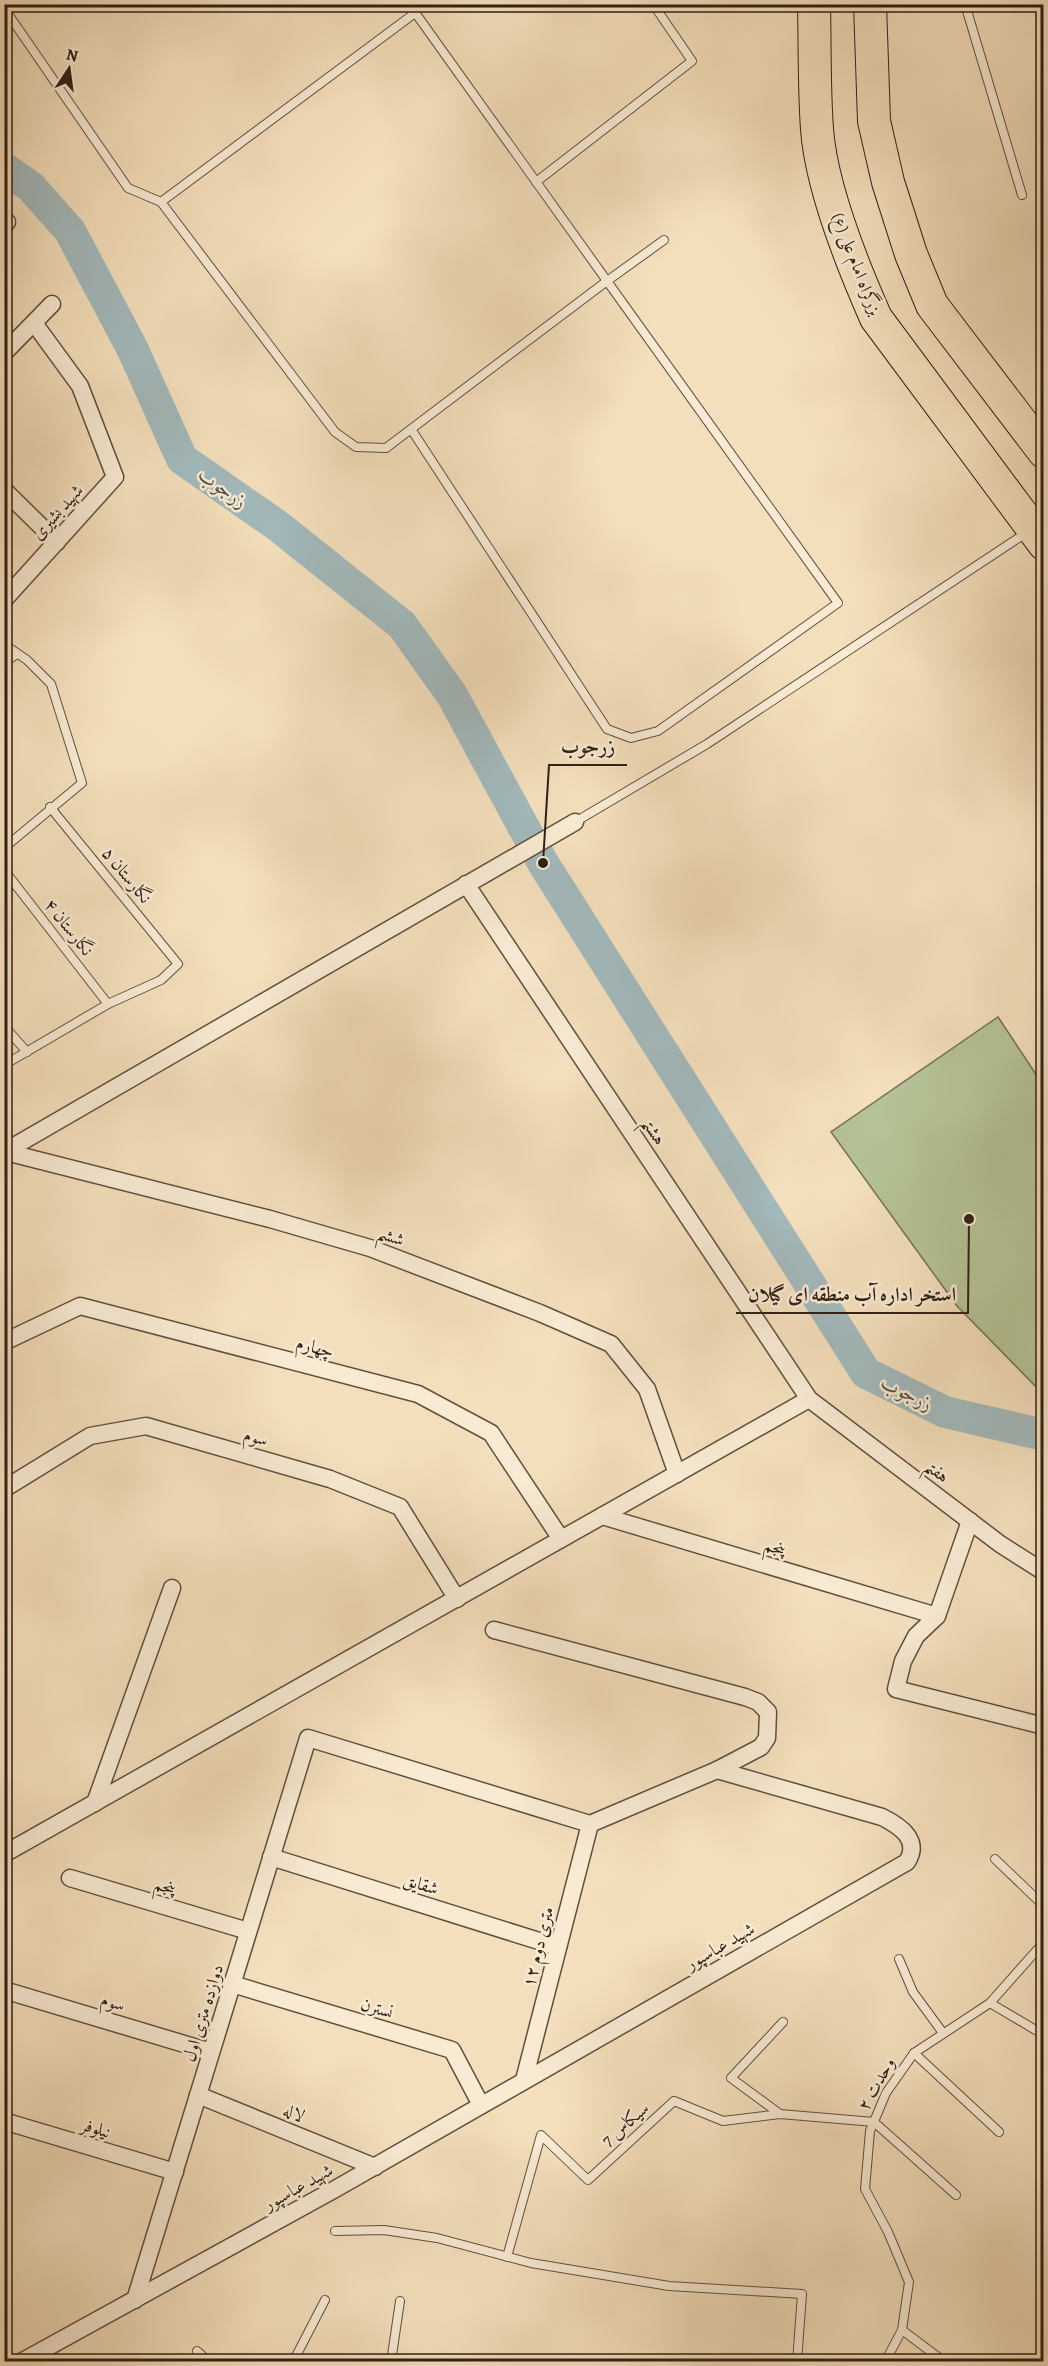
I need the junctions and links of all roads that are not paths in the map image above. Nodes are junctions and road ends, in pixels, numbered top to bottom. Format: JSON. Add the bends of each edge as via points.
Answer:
{"nodes":[{"id":1,"x":409,"y":4,"type":"edge"},
{"id":2,"x":653,"y":4,"type":"edge"},
{"id":3,"x":814,"y":4,"type":"edge"},
{"id":4,"x":870,"y":4,"type":"edge"},
{"id":5,"x":965,"y":4,"type":"edge"},
{"id":6,"x":4,"y":8,"type":"edge"},
{"id":7,"x":415,"y":12,"type":"junction"},
{"id":8,"x":536,"y":182,"type":"junction"},
{"id":9,"x":1022,"y":195,"type":"dead end"},
{"id":10,"x":161,"y":201,"type":"junction"},
{"id":11,"x":664,"y":240,"type":"dead end"},
{"id":12,"x":607,"y":281,"type":"junction"},
{"id":13,"x":52,"y":304,"type":"dead end"},
{"id":14,"x":34,"y":323,"type":"junction"},
{"id":15,"x":4,"y":353,"type":"edge"},
{"id":16,"x":411,"y":429,"type":"junction"},
{"id":17,"x":1044,"y":452,"type":"edge"},
{"id":18,"x":4,"y":490,"type":"edge"},
{"id":19,"x":1038,"y":537,"type":"edge"},
{"id":20,"x":57,"y":542,"type":"junction"},
{"id":21,"x":4,"y":600,"type":"edge"},
{"id":22,"x":4,"y":644,"type":"edge"},
{"id":23,"x":17,"y":654,"type":"junction"},
{"id":24,"x":4,"y":663,"type":"edge"},
{"id":25,"x":50,"y":807,"type":"junction"},
{"id":26,"x":575,"y":822,"type":"joint"},
{"id":27,"x":4,"y":848,"type":"edge"},
{"id":28,"x":4,"y":870,"type":"edge"},
{"id":29,"x":471,"y":881,"type":"junction"},
{"id":30,"x":108,"y":1004,"type":"junction"},
{"id":31,"x":4,"y":1026,"type":"edge"},
{"id":32,"x":27,"y":1053,"type":"junction"},
{"id":33,"x":4,"y":1065,"type":"edge"},
{"id":34,"x":5,"y":1152,"type":"edge"},
{"id":35,"x":4,"y":1342,"type":"edge"},
{"id":36,"x":809,"y":1399,"type":"junction"},
{"id":37,"x":677,"y":1474,"type":"junction"},
{"id":38,"x":4,"y":1489,"type":"edge"},
{"id":39,"x":602,"y":1516,"type":"junction"},
{"id":40,"x":970,"y":1521,"type":"junction"},
{"id":41,"x":561,"y":1539,"type":"junction"},
{"id":42,"x":1044,"y":1572,"type":"edge"},
{"id":43,"x":172,"y":1588,"type":"dead end"},
{"id":44,"x":457,"y":1599,"type":"junction"},
{"id":45,"x":937,"y":1616,"type":"junction"},
{"id":46,"x":494,"y":1630,"type":"dead end"},
{"id":47,"x":1044,"y":1726,"type":"edge"},
{"id":48,"x":717,"y":1770,"type":"junction"},
{"id":49,"x":95,"y":1803,"type":"junction"},
{"id":50,"x":590,"y":1824,"type":"junction"},
{"id":51,"x":4,"y":1854,"type":"edge"},
{"id":52,"x":271,"y":1857,"type":"junction"},
{"id":53,"x":995,"y":1859,"type":"dead end"},
{"id":54,"x":70,"y":1878,"type":"dead end"},
{"id":55,"x":1044,"y":1906,"type":"edge"},
{"id":56,"x":248,"y":1931,"type":"junction"},
{"id":57,"x":1044,"y":1942,"type":"edge"},
{"id":58,"x":558,"y":1947,"type":"junction"},
{"id":59,"x":899,"y":1959,"type":"dead end"},
{"id":60,"x":232,"y":1984,"type":"junction"},
{"id":61,"x":4,"y":1990,"type":"edge"},
{"id":62,"x":990,"y":2003,"type":"junction"},
{"id":63,"x":783,"y":2022,"type":"dead end"},
{"id":64,"x":943,"y":2033,"type":"junction"},
{"id":65,"x":1044,"y":2035,"type":"edge"},
{"id":66,"x":211,"y":2052,"type":"junction"},
{"id":67,"x":914,"y":2053,"type":"junction"},
{"id":68,"x":524,"y":2080,"type":"junction"},
{"id":69,"x":198,"y":2096,"type":"junction"},
{"id":70,"x":481,"y":2105,"type":"junction"},
{"id":71,"x":780,"y":2114,"type":"junction"},
{"id":72,"x":7,"y":2122,"type":"dead end"},
{"id":73,"x":874,"y":2122,"type":"junction"},
{"id":74,"x":999,"y":2132,"type":"dead end"},
{"id":75,"x":375,"y":2167,"type":"junction"},
{"id":76,"x":175,"y":2172,"type":"junction"},
{"id":77,"x":956,"y":2195,"type":"dead end"},
{"id":78,"x":336,"y":2231,"type":"dead end"},
{"id":79,"x":507,"y":2257,"type":"junction"},
{"id":80,"x":135,"y":2300,"type":"junction"},
{"id":81,"x":325,"y":2300,"type":"dead end"},
{"id":82,"x":400,"y":2301,"type":"dead end"},
{"id":83,"x":902,"y":2330,"type":"junction"},
{"id":84,"x":197,"y":2351,"type":"dead end"},
{"id":85,"x":942,"y":2360,"type":"dead end"},
{"id":86,"x":21,"y":2361,"type":"edge"},
{"id":87,"x":209,"y":2361,"type":"edge"},
{"id":88,"x":293,"y":2361,"type":"edge"},
{"id":89,"x":391,"y":2361,"type":"edge"},
{"id":90,"x":797,"y":2361,"type":"edge"},
{"id":91,"x":885,"y":2361,"type":"edge"}],
"edges":[{"from":1,"to":7,"type":"lane"},
{"from":2,"to":8,"type":"lane","via":[[692,61]]},
{"from":3,"to":19,"type":"highway","name":"بزرگراه امام علی (ع)","via":[[817,131],[840,225],[869,302],[876,318]]},
{"from":4,"to":17,"type":"highway","via":[[874,121],[892,197],[916,268],[932,305]]},
{"from":5,"to":9,"type":"lane"},
{"from":6,"to":10,"type":"lane","via":[[128,188]]},
{"from":7,"to":8,"type":"lane"},
{"from":7,"to":10,"type":"lane"},
{"from":8,"to":12,"type":"lane"},
{"from":10,"to":16,"type":"lane","via":[[335,432],[356,447],[386,448]]},
{"from":11,"to":12,"type":"lane"},
{"from":12,"to":16,"type":"lane"},
{"from":12,"to":16,"type":"lane","via":[[838,603],[658,731],[631,738],[607,729]]},
{"from":13,"to":14,"type":"street"},
{"from":14,"to":15,"type":"street"},
{"from":14,"to":20,"type":"street","name":"شهید بشیری","via":[[80,386],[115,477]]},
{"from":18,"to":20,"type":"street"},
{"from":19,"to":26,"type":"lane"},
{"from":20,"to":21,"type":"street","name":"شهید بشیری"},
{"from":22,"to":23,"type":"lane"},
{"from":23,"to":24,"type":"lane"},
{"from":23,"to":25,"type":"lane","via":[[51,684],[82,783]]},
{"from":25,"to":27,"type":"lane"},
{"from":25,"to":30,"type":"lane","name":"نگارستان ۵","via":[[178,964],[161,980]]},
{"from":26,"to":29,"type":"street"},
{"from":28,"to":30,"type":"lane","name":"نگارستان ۴"},
{"from":29,"to":34,"type":"street"},
{"from":29,"to":36,"type":"street","name":"هشتم"},
{"from":30,"to":32,"type":"lane"},
{"from":31,"to":32,"type":"lane"},
{"from":32,"to":33,"type":"lane"},
{"from":34,"to":37,"type":"street","name":"ششم","via":[[370,1248],[611,1344],[647,1389]]},
{"from":35,"to":41,"type":"street","name":"چهارم","via":[[80,1306],[418,1394],[491,1433]]},
{"from":36,"to":37,"type":"street"},
{"from":36,"to":40,"type":"street","name":"هفتم"},
{"from":37,"to":39,"type":"street"},
{"from":38,"to":44,"type":"street","name":"سوم","via":[[90,1436],[146,1426],[330,1479],[400,1507]]},
{"from":39,"to":41,"type":"street"},
{"from":39,"to":45,"type":"street","name":"پنجم"},
{"from":40,"to":42,"type":"street","name":"هفتم"},
{"from":40,"to":45,"type":"street"},
{"from":41,"to":44,"type":"street"},
{"from":43,"to":49,"type":"street"},
{"from":44,"to":49,"type":"street"},
{"from":45,"to":47,"type":"street","via":[[916,1636],[896,1689]]},
{"from":46,"to":48,"type":"street","via":[[758,1702],[768,1712],[768,1738],[761,1747]]},
{"from":48,"to":50,"type":"street"},
{"from":48,"to":68,"type":"street","name":"شهید عباسپور","via":[[882,1817],[908,1834],[912,1855],[907,1862]]},
{"from":49,"to":51,"type":"street"},
{"from":50,"to":52,"type":"street","name":"دوازده متری اول","via":[[308,1738]]},
{"from":50,"to":58,"type":"street","name":"۱۲ متری دوم"},
{"from":52,"to":56,"type":"street","name":"دوازده متری اول"},
{"from":52,"to":58,"type":"street","name":"شقایق"},
{"from":53,"to":55,"type":"lane"},
{"from":54,"to":56,"type":"street","name":"پنجم"},
{"from":56,"to":60,"type":"street","name":"دوازده متری اول"},
{"from":57,"to":62,"type":"lane","name":"وحدت ۲"},
{"from":58,"to":68,"type":"street","name":"۱۲ متری دوم"},
{"from":59,"to":64,"type":"lane","via":[[914,1992]]},
{"from":60,"to":66,"type":"street","name":"دوازده متری اول"},
{"from":60,"to":70,"type":"street","name":"نسترن","via":[[452,2050]]},
{"from":61,"to":66,"type":"street","name":"سوم"},
{"from":62,"to":64,"type":"lane","name":"وحدت ۲"},
{"from":62,"to":65,"type":"lane"},
{"from":63,"to":71,"type":"lane","via":[[730,2078]]},
{"from":64,"to":67,"type":"lane","name":"وحدت ۲"},
{"from":66,"to":69,"type":"street","name":"دوازده متری اول"},
{"from":67,"to":73,"type":"lane","name":"وحدت ۲","via":[[886,2093]]},
{"from":67,"to":74,"type":"lane"},
{"from":68,"to":70,"type":"street","name":"شهید عباسپور"},
{"from":69,"to":75,"type":"street","name":"لاله"},
{"from":69,"to":76,"type":"street","name":"دوازده متری اول"},
{"from":70,"to":75,"type":"street","name":"شهید عباسپور"},
{"from":71,"to":73,"type":"lane","name":"سیکاس 7"},
{"from":71,"to":79,"type":"lane","name":"سیکاس 7","via":[[723,2121],[674,2101],[588,2180],[541,2135]]},
{"from":72,"to":76,"type":"street","name":"نیلوفر"},
{"from":73,"to":77,"type":"lane"},
{"from":73,"to":83,"type":"lane","name":"وحدت ۲","via":[[865,2189],[909,2283]]},
{"from":75,"to":80,"type":"street","name":"شهید عباسپور"},
{"from":76,"to":80,"type":"street","name":"دوازده متری اول"},
{"from":78,"to":79,"type":"lane","via":[[384,2230],[437,2238]]},
{"from":79,"to":90,"type":"lane","via":[[669,2286],[802,2294]]},
{"from":80,"to":86,"type":"street","name":"شهید عباسپور"},
{"from":81,"to":88,"type":"lane"},
{"from":82,"to":89,"type":"lane"},
{"from":83,"to":85,"type":"lane"},
{"from":83,"to":91,"type":"lane","name":"وحدت ۲"},
{"from":84,"to":87,"type":"lane"}]}
